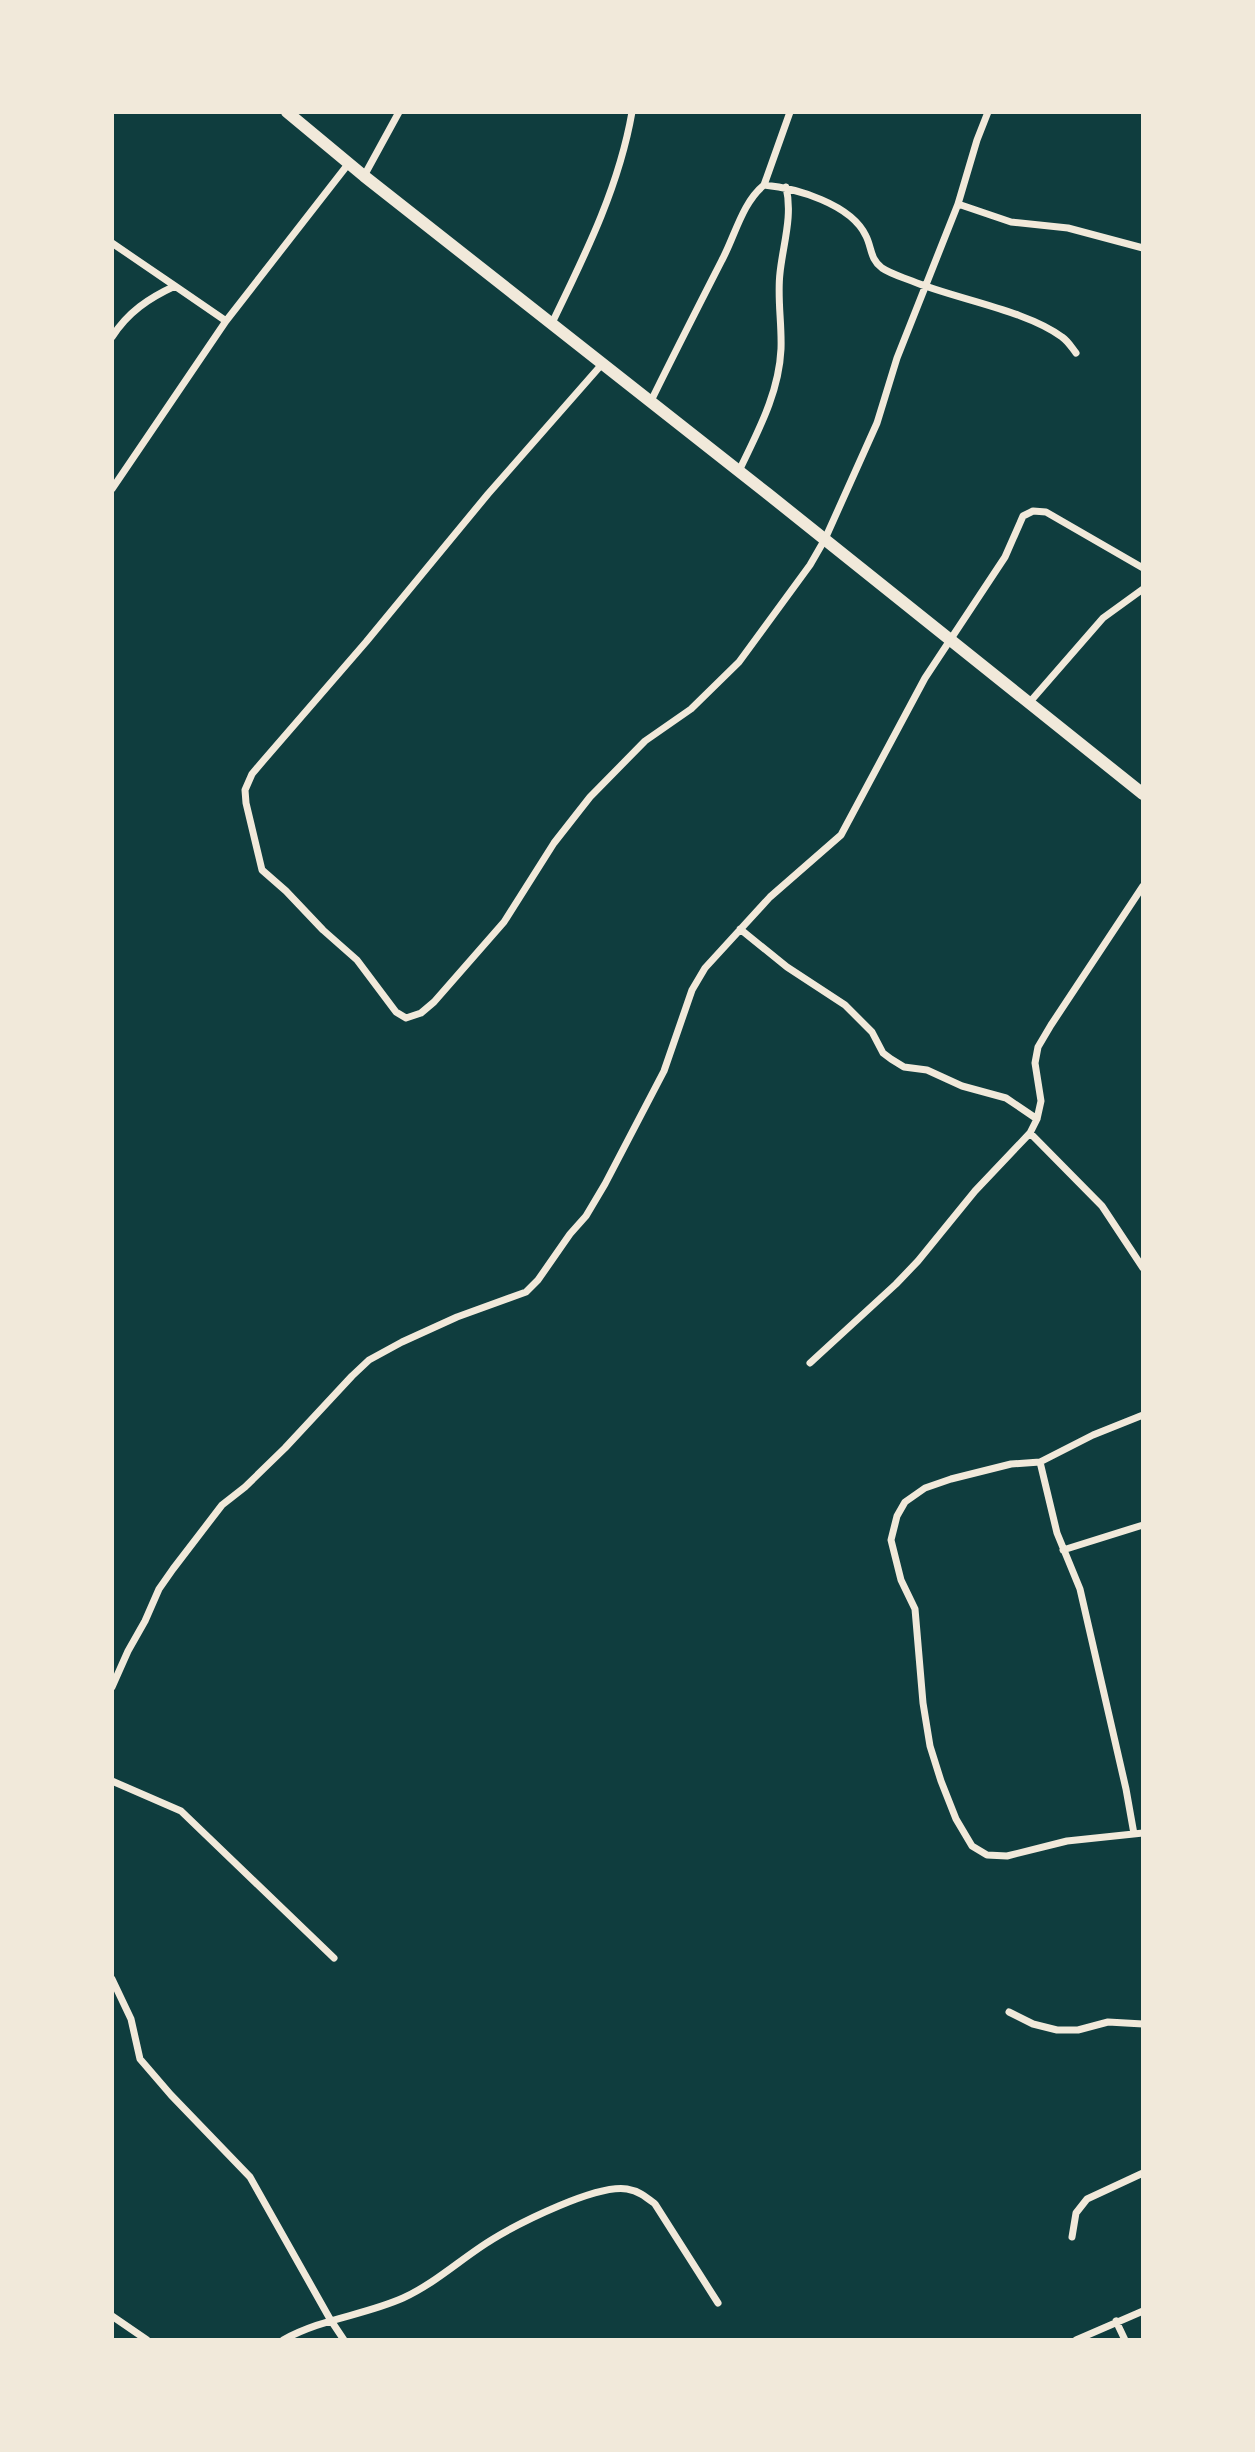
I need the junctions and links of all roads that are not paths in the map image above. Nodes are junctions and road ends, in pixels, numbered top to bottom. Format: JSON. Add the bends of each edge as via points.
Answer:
{"nodes":[{"id":1,"x":287,"y":112,"type":"edge"},
{"id":2,"x":399,"y":112,"type":"edge"},
{"id":3,"x":632,"y":112,"type":"edge"},
{"id":4,"x":790,"y":112,"type":"edge"},
{"id":5,"x":988,"y":112,"type":"edge"},
{"id":6,"x":349,"y":163,"type":"junction"},
{"id":7,"x":364,"y":176,"type":"junction"},
{"id":8,"x":764,"y":185,"type":"junction"},
{"id":9,"x":786,"y":187,"type":"junction"},
{"id":10,"x":958,"y":204,"type":"junction"},
{"id":11,"x":112,"y":243,"type":"edge"},
{"id":12,"x":1143,"y":248,"type":"edge"},
{"id":13,"x":175,"y":286,"type":"junction"},
{"id":14,"x":927,"y":287,"type":"junction"},
{"id":15,"x":226,"y":321,"type":"junction"},
{"id":16,"x":552,"y":323,"type":"junction"},
{"id":17,"x":112,"y":337,"type":"edge"},
{"id":18,"x":1076,"y":353,"type":"dead end"},
{"id":19,"x":603,"y":363,"type":"junction"},
{"id":20,"x":651,"y":401,"type":"junction"},
{"id":21,"x":739,"y":471,"type":"junction"},
{"id":22,"x":112,"y":489,"type":"edge"},
{"id":23,"x":825,"y":539,"type":"junction"},
{"id":24,"x":1143,"y":568,"type":"edge"},
{"id":25,"x":1143,"y":589,"type":"edge"},
{"id":26,"x":949,"y":638,"type":"junction"},
{"id":27,"x":1029,"y":703,"type":"junction"},
{"id":28,"x":1143,"y":794,"type":"edge"},
{"id":29,"x":1143,"y":886,"type":"edge"},
{"id":30,"x":740,"y":929,"type":"junction"},
{"id":31,"x":1037,"y":1119,"type":"junction"},
{"id":32,"x":1030,"y":1133,"type":"junction"},
{"id":33,"x":1143,"y":1268,"type":"edge"},
{"id":34,"x":810,"y":1363,"type":"dead end"},
{"id":35,"x":1143,"y":1415,"type":"edge"},
{"id":36,"x":1041,"y":1461,"type":"junction"},
{"id":37,"x":1143,"y":1525,"type":"edge"},
{"id":38,"x":1063,"y":1550,"type":"junction"},
{"id":39,"x":112,"y":1688,"type":"edge"},
{"id":40,"x":112,"y":1781,"type":"edge"},
{"id":41,"x":1143,"y":1833,"type":"edge"},
{"id":42,"x":1134,"y":1834,"type":"junction"},
{"id":43,"x":334,"y":1958,"type":"dead end"},
{"id":44,"x":112,"y":1979,"type":"edge"},
{"id":45,"x":1009,"y":2012,"type":"dead end"},
{"id":46,"x":1143,"y":2024,"type":"edge"},
{"id":47,"x":1143,"y":2173,"type":"edge"},
{"id":48,"x":1072,"y":2237,"type":"dead end"},
{"id":49,"x":718,"y":2303,"type":"dead end"},
{"id":50,"x":1143,"y":2311,"type":"edge"},
{"id":51,"x":112,"y":2316,"type":"edge"},
{"id":52,"x":330,"y":2319,"type":"junction"},
{"id":53,"x":1116,"y":2321,"type":"junction"},
{"id":54,"x":147,"y":2340,"type":"edge"},
{"id":55,"x":282,"y":2340,"type":"edge"},
{"id":56,"x":344,"y":2340,"type":"edge"},
{"id":57,"x":1076,"y":2340,"type":"edge"},
{"id":58,"x":1125,"y":2340,"type":"edge"}],
"edges":[{"from":1,"to":6,"type":"street"},
{"from":2,"to":7,"type":"street"},
{"from":3,"to":16,"type":"street","via":[[610,196]]},
{"from":4,"to":8,"type":"street"},
{"from":5,"to":10,"type":"street"},
{"from":6,"to":7,"type":"street"},
{"from":6,"to":15,"type":"street"},
{"from":7,"to":16,"type":"street"},
{"from":8,"to":9,"type":"street"},
{"from":8,"to":20,"type":"street","via":[[748,204]]},
{"from":9,"to":14,"type":"street","via":[[846,214],[858,224],[871,257],[883,268]]},
{"from":9,"to":21,"type":"street","via":[[789,215],[780,274],[778,379]]},
{"from":10,"to":12,"type":"street","via":[[1011,222],[1068,228]]},
{"from":10,"to":14,"type":"street"},
{"from":11,"to":13,"type":"street"},
{"from":13,"to":15,"type":"street"},
{"from":13,"to":17,"type":"street","via":[[133,311]]},
{"from":14,"to":18,"type":"street","via":[[1046,327]]},
{"from":14,"to":23,"type":"street","via":[[897,358],[877,423]]},
{"from":15,"to":22,"type":"street"},
{"from":16,"to":19,"type":"street"},
{"from":19,"to":20,"type":"street"},
{"from":19,"to":23,"type":"street","via":[[263,761],[245,790],[262,870],[357,960],[396,1012],[406,1018],[434,1002],[504,922],[554,843],[590,797],[645,741],[691,709],[739,662]]},
{"from":20,"to":21,"type":"street"},
{"from":21,"to":23,"type":"street"},
{"from":23,"to":26,"type":"street"},
{"from":24,"to":26,"type":"street","via":[[1046,512],[1033,511],[1023,516],[1005,557]]},
{"from":25,"to":27,"type":"street","via":[[1103,618]]},
{"from":26,"to":27,"type":"street"},
{"from":26,"to":30,"type":"street","via":[[841,835]]},
{"from":27,"to":28,"type":"street"},
{"from":29,"to":31,"type":"street","via":[[1038,1047],[1035,1063],[1041,1101]]},
{"from":30,"to":31,"type":"street","via":[[845,1005],[891,1059],[1006,1098]]},
{"from":30,"to":39,"type":"street","via":[[705,968],[678,1026],[664,1071],[605,1184],[538,1280],[526,1292],[402,1342],[369,1360],[352,1376],[207,1524],[159,1589]]},
{"from":31,"to":32,"type":"street"},
{"from":32,"to":33,"type":"street","via":[[1102,1206]]},
{"from":32,"to":34,"type":"street","via":[[918,1261]]},
{"from":35,"to":36,"type":"street"},
{"from":36,"to":38,"type":"street"},
{"from":36,"to":42,"type":"street","via":[[1011,1464],[925,1488],[905,1502],[897,1516],[891,1540],[901,1580],[915,1609],[930,1746],[956,1819],[972,1846],[987,1855],[1007,1856],[1067,1841]]},
{"from":37,"to":38,"type":"street"},
{"from":38,"to":42,"type":"street","via":[[1080,1589]]},
{"from":40,"to":43,"type":"street","via":[[181,1811]]},
{"from":41,"to":42,"type":"street"},
{"from":44,"to":52,"type":"street","via":[[131,2019],[140,2059],[250,2176]]},
{"from":45,"to":46,"type":"street","via":[[1057,2030],[1108,2022]]},
{"from":47,"to":48,"type":"street","via":[[1087,2199],[1076,2213]]},
{"from":49,"to":52,"type":"street","via":[[655,2204],[640,2192],[625,2188],[580,2196],[494,2238],[407,2296],[370,2311]]},
{"from":50,"to":53,"type":"street"},
{"from":51,"to":54,"type":"street"},
{"from":52,"to":55,"type":"street"},
{"from":52,"to":56,"type":"street"},
{"from":53,"to":57,"type":"street"},
{"from":53,"to":58,"type":"street"}]}
